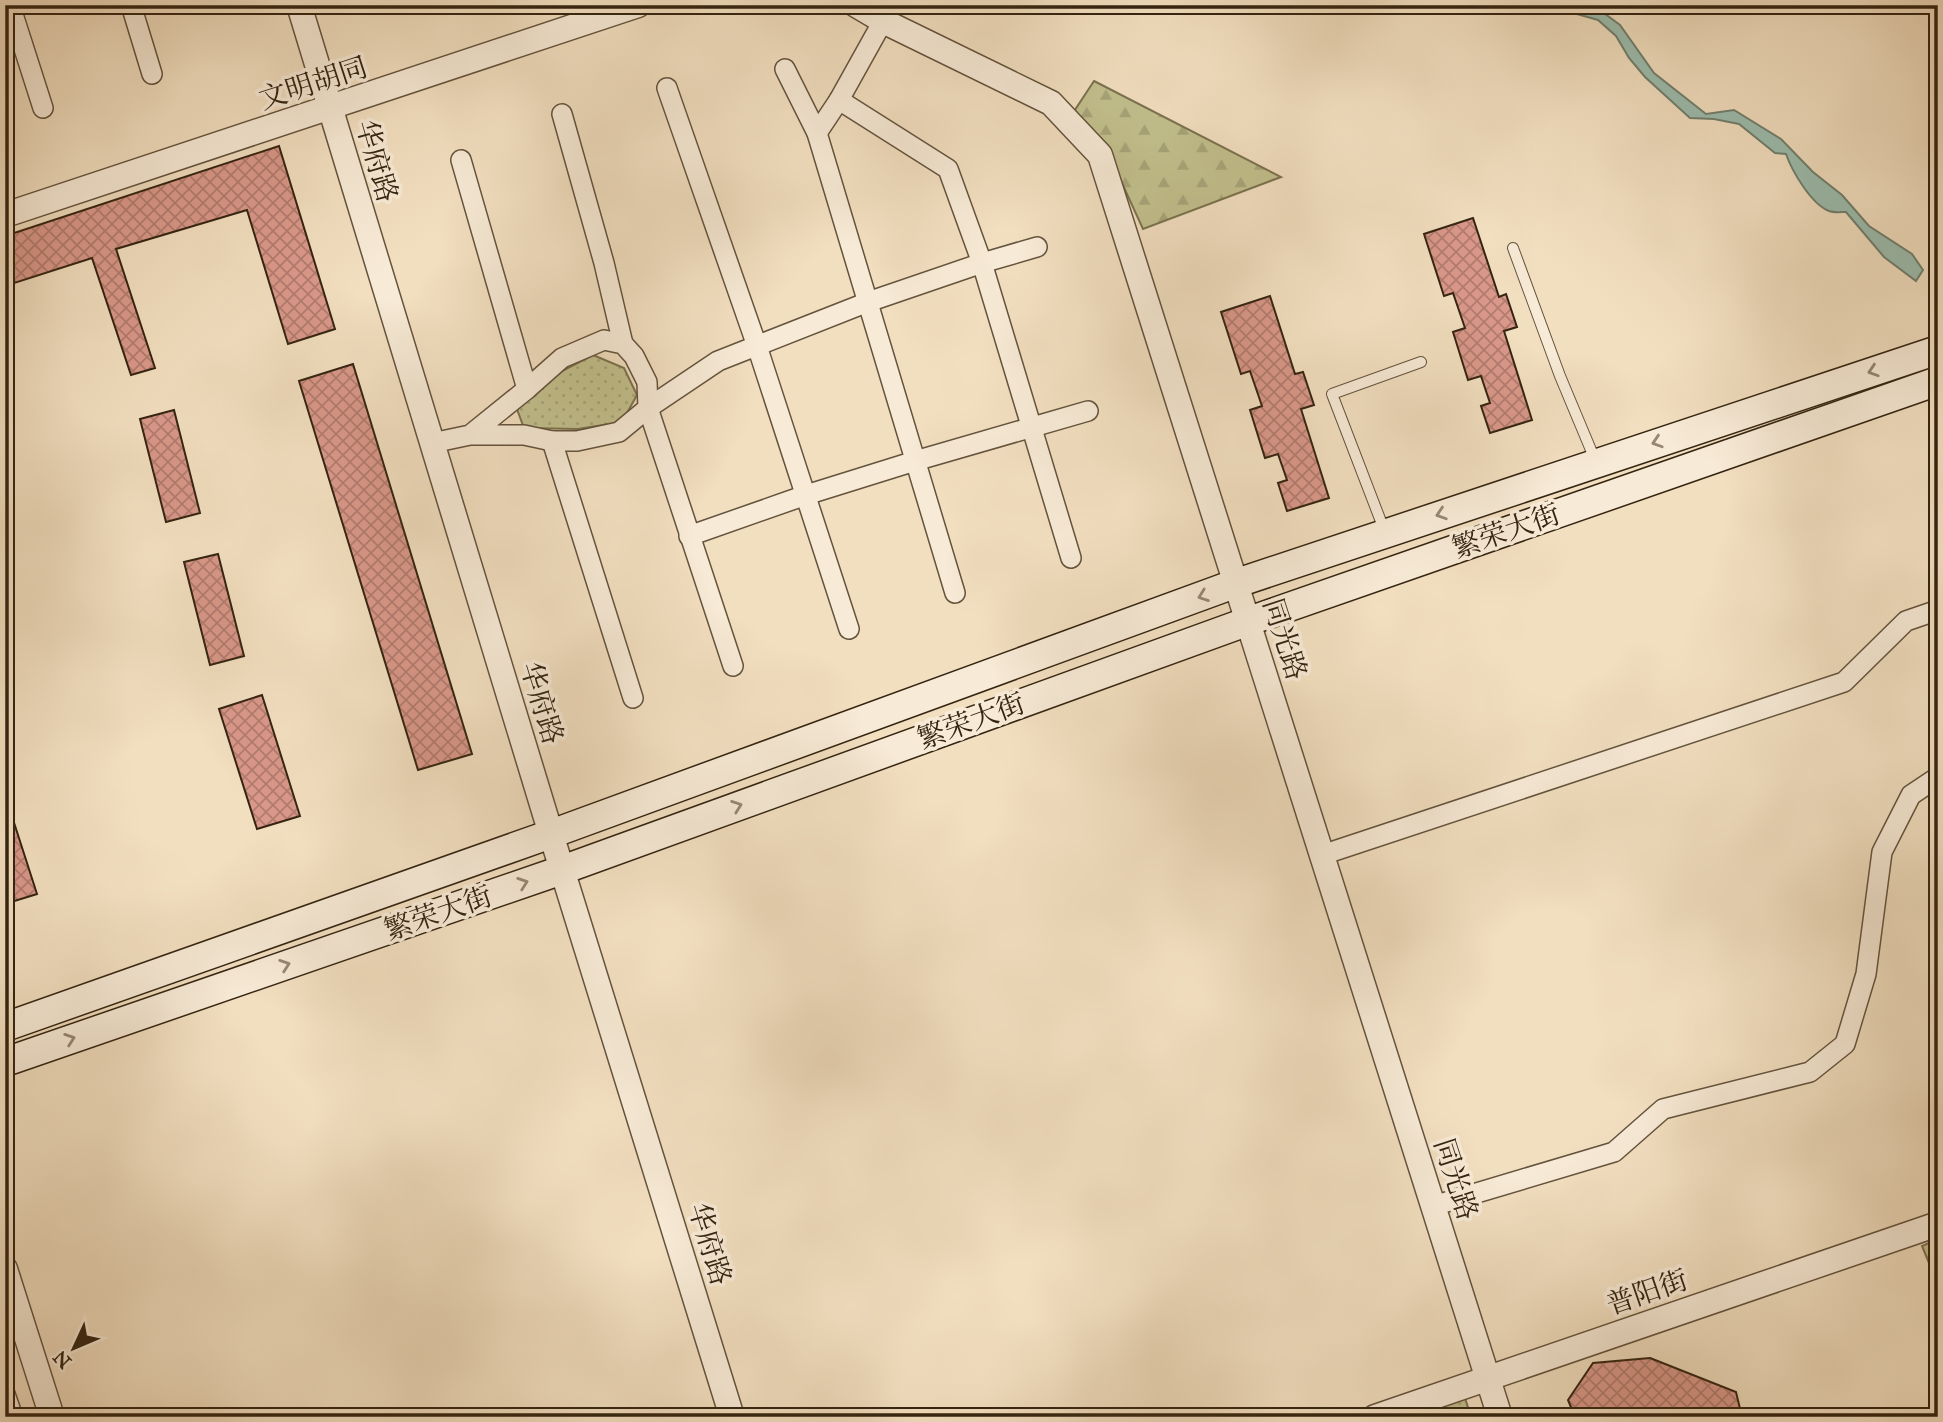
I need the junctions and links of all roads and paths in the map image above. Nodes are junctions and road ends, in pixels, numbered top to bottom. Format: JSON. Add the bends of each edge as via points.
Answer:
{"nodes":[{"id":1,"x":10,"y":5,"type":"edge"},
{"id":2,"x":131,"y":5,"type":"edge"},
{"id":3,"x":299,"y":5,"type":"edge"},
{"id":4,"x":638,"y":5,"type":"edge"},
{"id":5,"x":856,"y":5,"type":"edge"},
{"id":6,"x":883,"y":21,"type":"junction"},
{"id":7,"x":785,"y":69,"type":"dead end"},
{"id":8,"x":152,"y":74,"type":"dead end"},
{"id":9,"x":667,"y":88,"type":"dead end"},
{"id":10,"x":839,"y":100,"type":"junction"},
{"id":11,"x":43,"y":108,"type":"dead end"},
{"id":12,"x":331,"y":109,"type":"junction"},
{"id":13,"x":562,"y":114,"type":"dead end"},
{"id":14,"x":817,"y":133,"type":"junction"},
{"id":15,"x":461,"y":160,"type":"dead end"},
{"id":16,"x":5,"y":215,"type":"edge"},
{"id":17,"x":1037,"y":247,"type":"dead end"},
{"id":18,"x":1513,"y":248,"type":"dead end"},
{"id":19,"x":982,"y":263,"type":"junction"},
{"id":20,"x":868,"y":302,"type":"junction"},
{"id":21,"x":623,"y":344,"type":"junction"},
{"id":22,"x":757,"y":346,"type":"junction"},
{"id":23,"x":1938,"y":350,"type":"edge"},
{"id":24,"x":1421,"y":362,"type":"dead end"},
{"id":25,"x":1938,"y":382,"type":"edge"},
{"id":26,"x":527,"y":389,"type":"junction"},
{"id":27,"x":648,"y":408,"type":"junction"},
{"id":28,"x":1088,"y":411,"type":"dead end"},
{"id":29,"x":1032,"y":429,"type":"junction"},
{"id":30,"x":470,"y":435,"type":"junction"},
{"id":31,"x":552,"y":441,"type":"junction"},
{"id":32,"x":432,"y":443,"type":"junction"},
{"id":33,"x":915,"y":460,"type":"junction"},
{"id":34,"x":1596,"y":462,"type":"junction"},
{"id":35,"x":806,"y":495,"type":"junction"},
{"id":36,"x":1385,"y":532,"type":"junction"},
{"id":37,"x":689,"y":536,"type":"junction"},
{"id":38,"x":1071,"y":558,"type":"dead end"},
{"id":39,"x":1237,"y":583,"type":"junction"},
{"id":40,"x":955,"y":593,"type":"dead end"},
{"id":41,"x":1938,"y":610,"type":"edge"},
{"id":42,"x":1249,"y":621,"type":"junction"},
{"id":43,"x":849,"y":629,"type":"dead end"},
{"id":44,"x":733,"y":666,"type":"dead end"},
{"id":45,"x":633,"y":698,"type":"dead end"},
{"id":46,"x":1938,"y":777,"type":"edge"},
{"id":47,"x":551,"y":834,"type":"junction"},
{"id":48,"x":1322,"y":855,"type":"junction"},
{"id":49,"x":562,"y":870,"type":"junction"},
{"id":50,"x":5,"y":1027,"type":"edge"},
{"id":51,"x":5,"y":1062,"type":"edge"},
{"id":52,"x":1433,"y":1206,"type":"junction"},
{"id":53,"x":1938,"y":1224,"type":"edge"},
{"id":54,"x":5,"y":1269,"type":"edge"},
{"id":55,"x":1488,"y":1378,"type":"junction"},
{"id":56,"x":5,"y":1394,"type":"edge"},
{"id":57,"x":13,"y":1417,"type":"edge"},
{"id":58,"x":52,"y":1417,"type":"edge"},
{"id":59,"x":732,"y":1417,"type":"edge"},
{"id":60,"x":1375,"y":1417,"type":"edge"},
{"id":61,"x":1500,"y":1417,"type":"edge"}],
"edges":[{"from":1,"to":11,"type":"street"},
{"from":2,"to":8,"type":"street"},
{"from":3,"to":12,"type":"street","name":"华府路"},
{"from":4,"to":12,"type":"street","name":"文明胡同"},
{"from":5,"to":6,"type":"street","name":"同光路"},
{"from":6,"to":10,"type":"street"},
{"from":6,"to":39,"type":"street","name":"同光路","via":[[1051,103],[1100,155]]},
{"from":7,"to":14,"type":"street"},
{"from":9,"to":22,"type":"street"},
{"from":10,"to":14,"type":"street"},
{"from":10,"to":19,"type":"street","via":[[948,169]]},
{"from":12,"to":16,"type":"street","name":"文明胡同"},
{"from":12,"to":32,"type":"street","name":"华府路"},
{"from":13,"to":21,"type":"street"},
{"from":14,"to":20,"type":"street"},
{"from":15,"to":26,"type":"street"},
{"from":17,"to":19,"type":"street"},
{"from":18,"to":34,"type":"lane"},
{"from":19,"to":20,"type":"street"},
{"from":19,"to":29,"type":"street"},
{"from":20,"to":22,"type":"street"},
{"from":20,"to":33,"type":"street"},
{"from":21,"to":26,"type":"street","via":[[604,340],[562,358]]},
{"from":21,"to":27,"type":"street","via":[[647,382]]},
{"from":22,"to":27,"type":"street","via":[[718,361]]},
{"from":22,"to":35,"type":"street"},
{"from":23,"to":34,"type":"main road","name":"繁荣大街","one_way":true},
{"from":24,"to":36,"type":"lane","via":[[1332,394]]},
{"from":25,"to":42,"type":"main road","name":"繁荣大街"},
{"from":26,"to":30,"type":"street"},
{"from":27,"to":31,"type":"street","via":[[619,432]]},
{"from":27,"to":37,"type":"street"},
{"from":28,"to":29,"type":"street"},
{"from":29,"to":33,"type":"street"},
{"from":29,"to":38,"type":"street"},
{"from":30,"to":31,"type":"street","via":[[524,435]]},
{"from":30,"to":32,"type":"street"},
{"from":31,"to":45,"type":"street"},
{"from":32,"to":47,"type":"street","name":"华府路"},
{"from":33,"to":35,"type":"street"},
{"from":33,"to":40,"type":"street"},
{"from":34,"to":36,"type":"main road","name":"繁荣大街","one_way":true},
{"from":35,"to":37,"type":"street"},
{"from":35,"to":43,"type":"street"},
{"from":36,"to":39,"type":"main road","name":"繁荣大街"},
{"from":37,"to":44,"type":"street"},
{"from":39,"to":42,"type":"street","name":"同光路"},
{"from":39,"to":47,"type":"main road","name":"繁荣大街","one_way":true},
{"from":41,"to":48,"type":"street","via":[[1906,621],[1844,682]]},
{"from":42,"to":48,"type":"street","name":"同光路"},
{"from":49,"to":42,"type":"main road","name":"繁荣大街","one_way":true},
{"from":46,"to":52,"type":"street","via":[[1911,795],[1882,852],[1866,974],[1845,1045],[1810,1072],[1663,1109],[1614,1152]]},
{"from":47,"to":49,"type":"street","name":"华府路"},
{"from":47,"to":50,"type":"main road","name":"繁荣大街"},
{"from":48,"to":52,"type":"street","name":"同光路"},
{"from":51,"to":49,"type":"main road","name":"繁荣大街","one_way":true},
{"from":49,"to":59,"type":"street","name":"华府路"},
{"from":52,"to":55,"type":"street","name":"同光路"},
{"from":53,"to":55,"type":"street","name":"普阳街"},
{"from":54,"to":58,"type":"street"},
{"from":55,"to":60,"type":"street","name":"普阳街"},
{"from":55,"to":61,"type":"street","name":"同光路"},
{"from":56,"to":57,"type":"street"}]}
